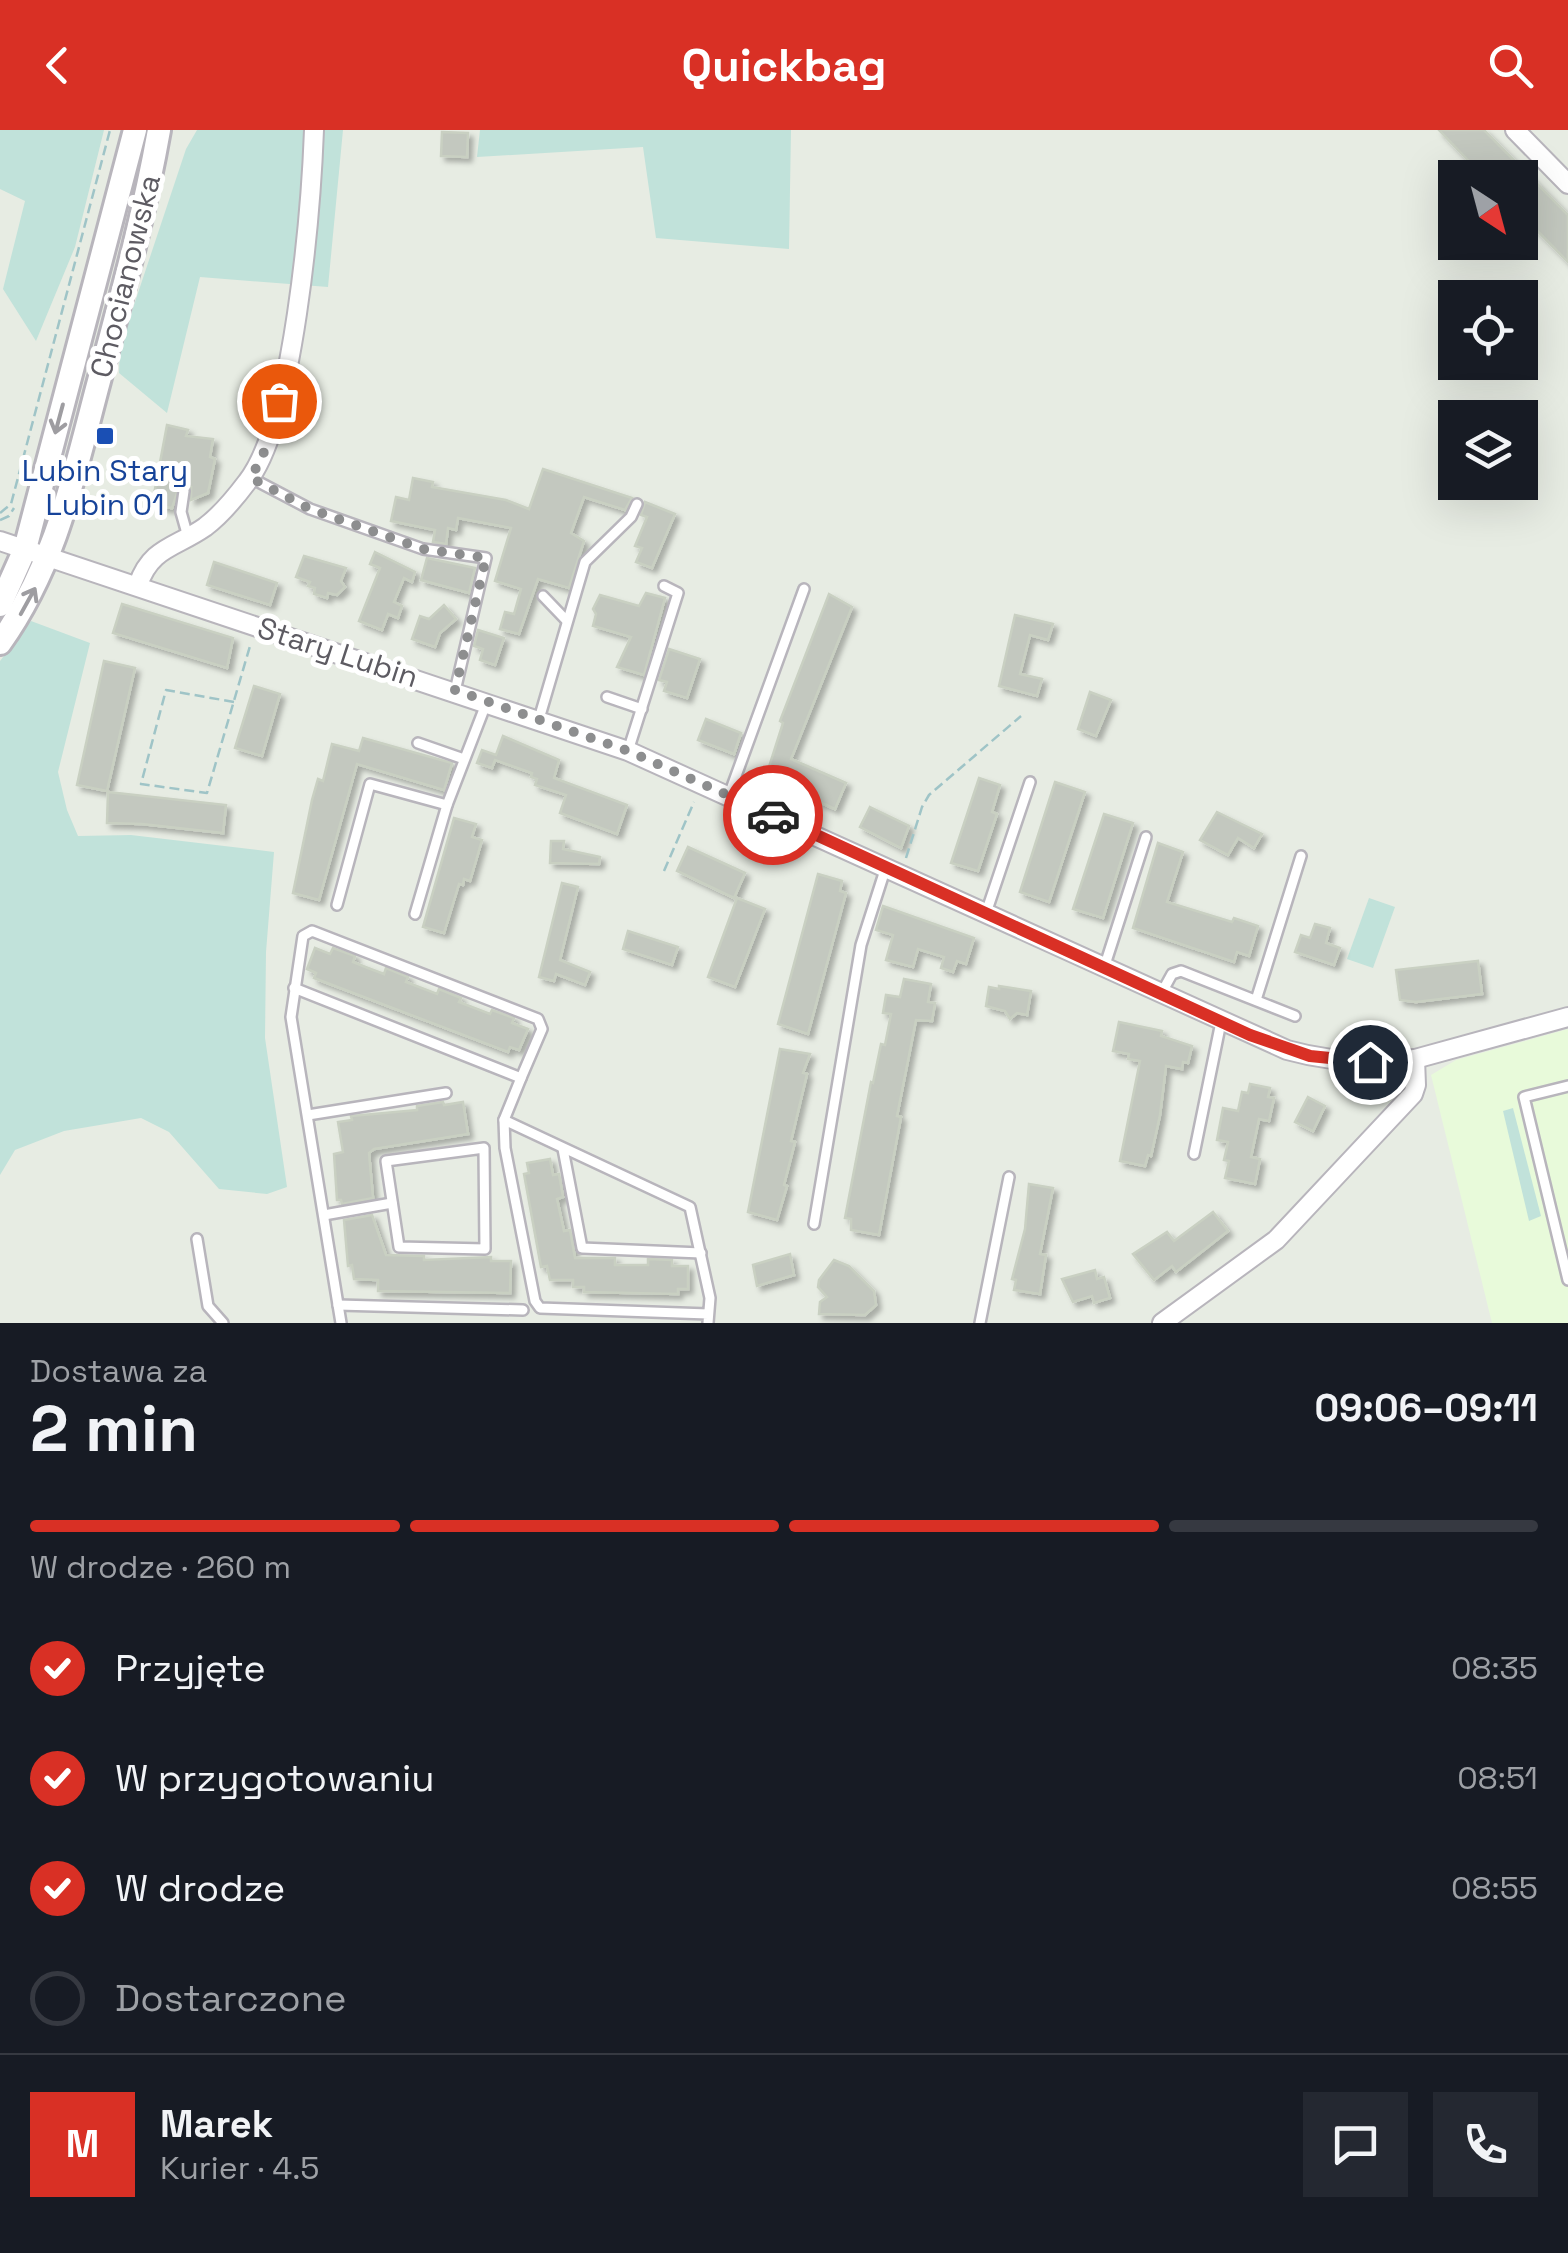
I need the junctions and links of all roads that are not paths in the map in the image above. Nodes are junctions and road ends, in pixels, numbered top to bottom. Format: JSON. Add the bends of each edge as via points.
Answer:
{"nodes":[{"id":1,"x":135,"y":130,"type":"edge"},
{"id":2,"x":159,"y":130,"type":"edge"},
{"id":3,"x":314,"y":130,"type":"edge"},
{"id":4,"x":1514,"y":130,"type":"edge"},
{"id":5,"x":1568,"y":184,"type":"edge"},
{"id":6,"x":251,"y":478,"type":"junction"},
{"id":7,"x":184,"y":491,"type":"dead end"},
{"id":8,"x":638,"y":504,"type":"dead end"},
{"id":9,"x":188,"y":537,"type":"junction"},
{"id":10,"x":0,"y":541,"type":"edge"},
{"id":11,"x":25,"y":549,"type":"junction"},
{"id":12,"x":50,"y":556,"type":"junction"},
{"id":13,"x":138,"y":585,"type":"junction"},
{"id":14,"x":664,"y":586,"type":"dead end"},
{"id":15,"x":804,"y":589,"type":"dead end"},
{"id":16,"x":543,"y":596,"type":"dead end"},
{"id":17,"x":0,"y":605,"type":"edge"},
{"id":18,"x":567,"y":621,"type":"junction"},
{"id":19,"x":0,"y":642,"type":"edge"},
{"id":20,"x":455,"y":690,"type":"junction"},
{"id":21,"x":606,"y":697,"type":"dead end"},
{"id":22,"x":487,"y":701,"type":"junction"},
{"id":23,"x":642,"y":709,"type":"junction"},
{"id":24,"x":539,"y":719,"type":"junction"},
{"id":25,"x":418,"y":744,"type":"dead end"},
{"id":26,"x":628,"y":751,"type":"junction"},
{"id":27,"x":464,"y":759,"type":"junction"},
{"id":28,"x":1030,"y":782,"type":"dead end"},
{"id":29,"x":729,"y":795,"type":"junction"},
{"id":30,"x":446,"y":805,"type":"junction"},
{"id":31,"x":1146,"y":837,"type":"dead end"},
{"id":32,"x":1301,"y":856,"type":"dead end"},
{"id":33,"x":893,"y":870,"type":"junction"},
{"id":34,"x":338,"y":905,"type":"dead end"},
{"id":35,"x":986,"y":913,"type":"junction"},
{"id":36,"x":415,"y":914,"type":"dead end"},
{"id":37,"x":1104,"y":968,"type":"junction"},
{"id":38,"x":294,"y":988,"type":"junction"},
{"id":39,"x":1161,"y":994,"type":"junction"},
{"id":40,"x":1256,"y":1000,"type":"junction"},
{"id":41,"x":1295,"y":1016,"type":"dead end"},
{"id":42,"x":1568,"y":1017,"type":"edge"},
{"id":43,"x":1221,"y":1022,"type":"junction"},
{"id":44,"x":1415,"y":1059,"type":"junction"},
{"id":45,"x":521,"y":1078,"type":"junction"},
{"id":46,"x":1568,"y":1086,"type":"edge"},
{"id":47,"x":446,"y":1093,"type":"dead end"},
{"id":48,"x":308,"y":1115,"type":"junction"},
{"id":49,"x":504,"y":1120,"type":"junction"},
{"id":50,"x":563,"y":1149,"type":"junction"},
{"id":51,"x":1194,"y":1154,"type":"dead end"},
{"id":52,"x":1010,"y":1177,"type":"dead end"},
{"id":53,"x":392,"y":1203,"type":"junction"},
{"id":54,"x":324,"y":1216,"type":"junction"},
{"id":55,"x":814,"y":1224,"type":"dead end"},
{"id":56,"x":197,"y":1240,"type":"dead end"},
{"id":57,"x":701,"y":1253,"type":"junction"},
{"id":58,"x":1568,"y":1280,"type":"edge"},
{"id":59,"x":338,"y":1305,"type":"junction"},
{"id":60,"x":523,"y":1310,"type":"dead end"},
{"id":61,"x":708,"y":1319,"type":"edge"},
{"id":62,"x":223,"y":1323,"type":"edge"},
{"id":63,"x":342,"y":1323,"type":"edge"},
{"id":64,"x":980,"y":1323,"type":"edge"},
{"id":65,"x":1162,"y":1323,"type":"edge"}],
"edges":[{"from":1,"to":11,"type":"street","name":"Chocianowska","one_way":true},
{"from":2,"to":12,"type":"street","name":"Chocianowska","via":[[132,258]]},
{"from":3,"to":6,"type":"street","via":[[300,295],[267,446]]},
{"from":4,"to":5,"type":"street"},
{"from":6,"to":9,"type":"street"},
{"from":6,"to":20,"type":"lane","via":[[310,509],[423,549],[486,558]]},
{"from":7,"to":9,"type":"lane"},
{"from":8,"to":18,"type":"lane","via":[[585,562]]},
{"from":9,"to":13,"type":"street","via":[[149,561]]},
{"from":10,"to":11,"type":"street","name":"Stary Lubin"},
{"from":11,"to":12,"type":"street","name":"Stary Lubin"},
{"from":11,"to":17,"type":"street","name":"Chocianowska"},
{"from":12,"to":13,"type":"street","name":"Stary Lubin"},
{"from":19,"to":12,"type":"street","name":"Chocianowska","one_way":true},
{"from":13,"to":20,"type":"street","name":"Stary Lubin"},
{"from":14,"to":23,"type":"lane","via":[[678,593]]},
{"from":15,"to":29,"type":"lane"},
{"from":16,"to":18,"type":"lane"},
{"from":18,"to":24,"type":"lane"},
{"from":20,"to":22,"type":"street","name":"Stary Lubin"},
{"from":21,"to":23,"type":"lane"},
{"from":22,"to":24,"type":"street","name":"Stary Lubin"},
{"from":22,"to":27,"type":"lane"},
{"from":23,"to":26,"type":"lane"},
{"from":24,"to":26,"type":"street","name":"Stary Lubin"},
{"from":25,"to":27,"type":"lane"},
{"from":26,"to":29,"type":"street","name":"Stary Lubin"},
{"from":27,"to":30,"type":"lane"},
{"from":28,"to":35,"type":"lane"},
{"from":29,"to":33,"type":"street","name":"Stary Lubin"},
{"from":30,"to":34,"type":"lane","via":[[370,784]]},
{"from":30,"to":36,"type":"lane"},
{"from":31,"to":37,"type":"lane"},
{"from":32,"to":40,"type":"lane"},
{"from":33,"to":35,"type":"street","name":"Stary Lubin"},
{"from":33,"to":55,"type":"lane","via":[[861,945]]},
{"from":35,"to":37,"type":"street","name":"Stary Lubin"},
{"from":37,"to":39,"type":"street","name":"Stary Lubin"},
{"from":38,"to":45,"type":"lane"},
{"from":38,"to":45,"type":"lane","via":[[299,944],[312,931],[538,1019],[542,1028]]},
{"from":38,"to":48,"type":"lane","via":[[290,1017]]},
{"from":39,"to":40,"type":"lane","via":[[1181,971]]},
{"from":39,"to":43,"type":"street","name":"Stary Lubin"},
{"from":40,"to":41,"type":"lane"},
{"from":42,"to":44,"type":"street","name":"Stary Lubin"},
{"from":43,"to":44,"type":"street","name":"Stary Lubin","via":[[1310,1056]]},
{"from":43,"to":51,"type":"lane"},
{"from":44,"to":65,"type":"street","via":[[1412,1094],[1304,1214],[1250,1262]]},
{"from":45,"to":49,"type":"lane"},
{"from":46,"to":58,"type":"lane","via":[[1524,1097]]},
{"from":47,"to":48,"type":"lane"},
{"from":48,"to":54,"type":"lane"},
{"from":49,"to":50,"type":"lane"},
{"from":49,"to":61,"type":"lane","via":[[540,1308]]},
{"from":50,"to":57,"type":"lane","via":[[690,1207]]},
{"from":50,"to":57,"type":"lane","via":[[582,1248]]},
{"from":52,"to":64,"type":"lane"},
{"from":53,"to":53,"type":"lane","via":[[399,1246],[486,1249],[484,1148],[386,1162]]},
{"from":53,"to":54,"type":"lane"},
{"from":54,"to":59,"type":"lane"},
{"from":56,"to":62,"type":"lane","via":[[208,1306]]},
{"from":57,"to":61,"type":"lane"},
{"from":59,"to":60,"type":"lane"},
{"from":59,"to":63,"type":"lane"}]}
